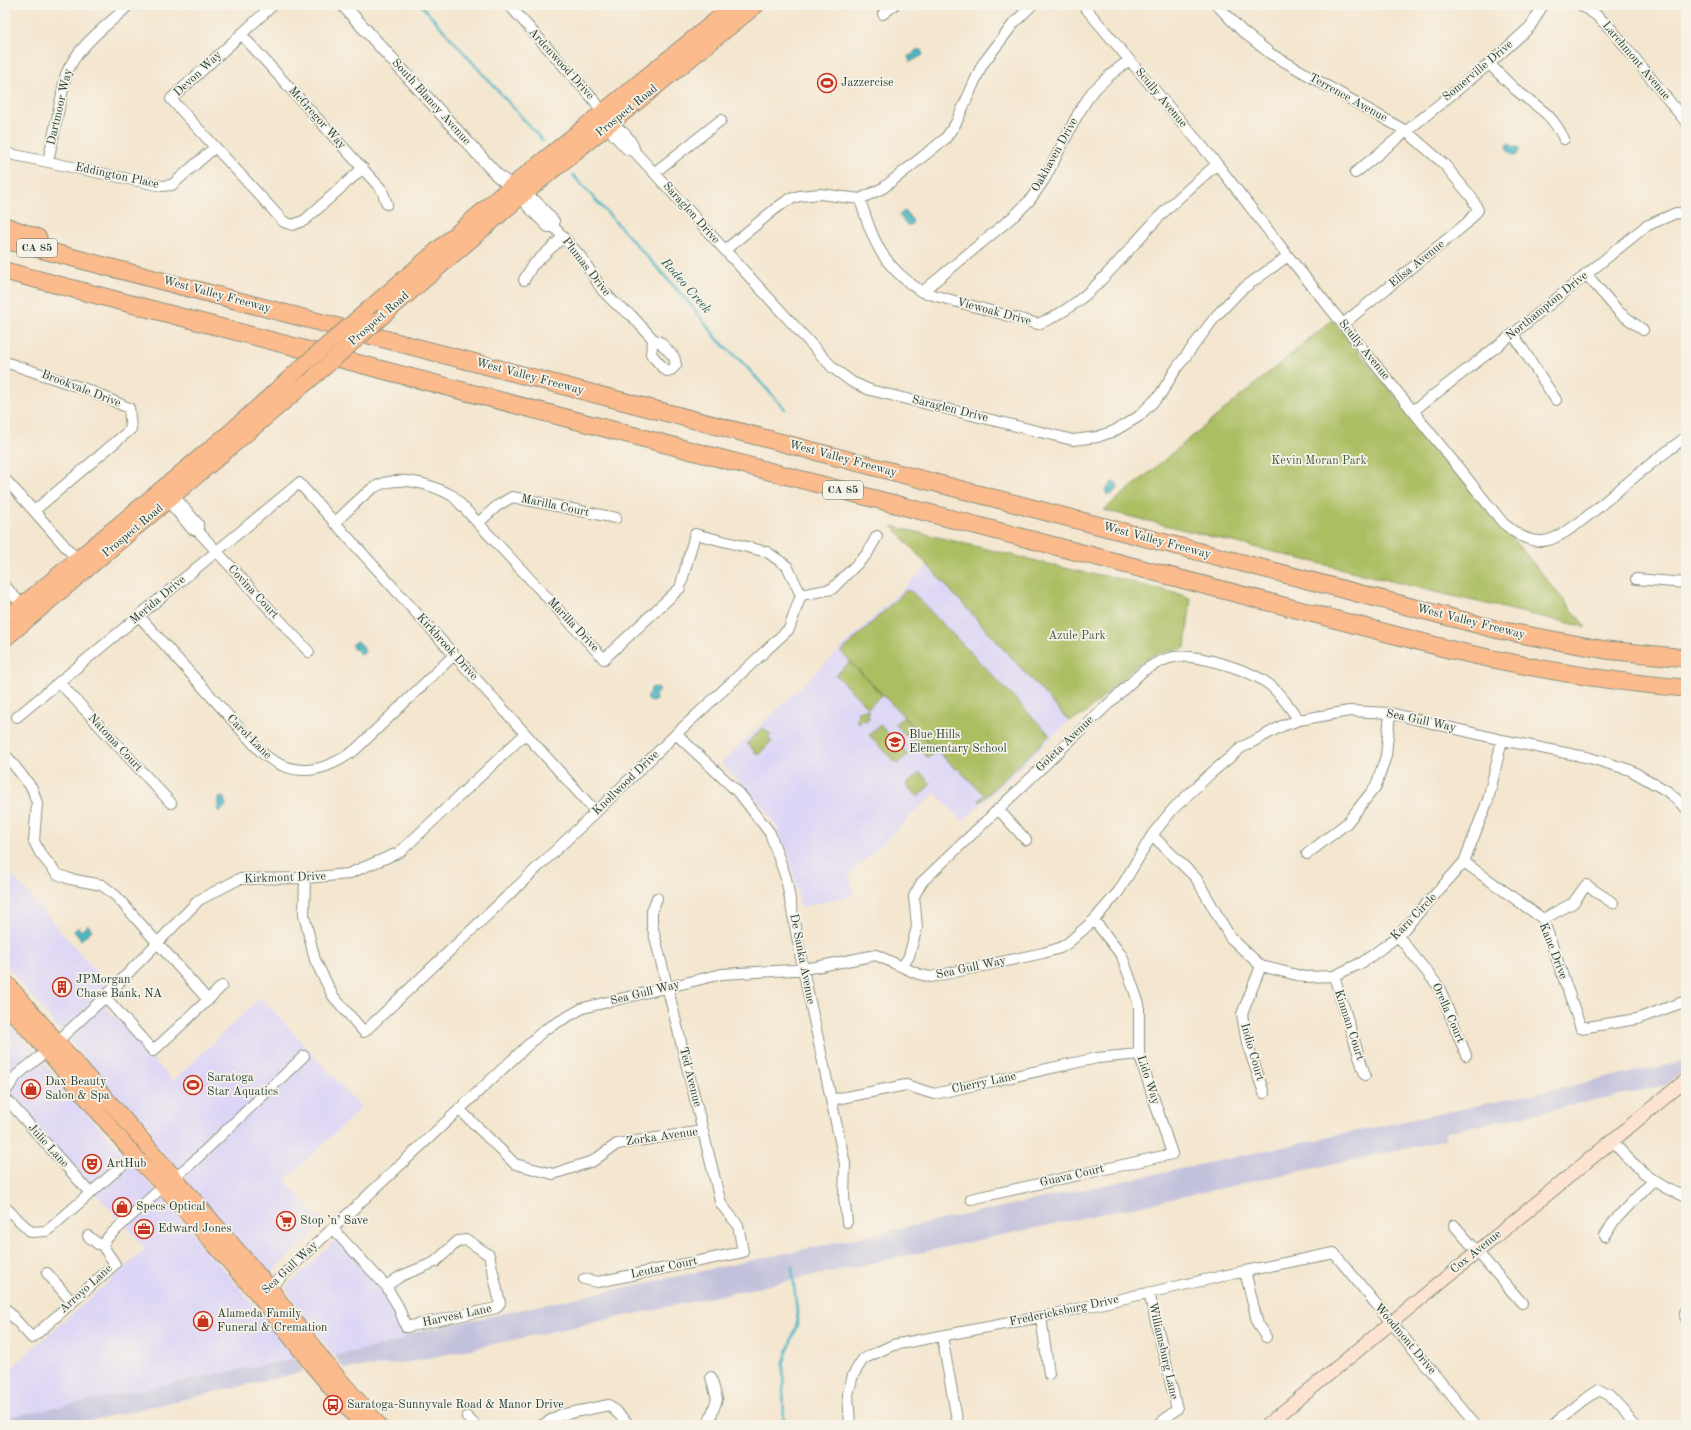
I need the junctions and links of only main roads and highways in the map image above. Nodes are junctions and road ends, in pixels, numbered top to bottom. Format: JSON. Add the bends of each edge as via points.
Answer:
{"nodes":[{"id":1,"x":734,"y":5,"type":"edge"},
{"id":2,"x":757,"y":5,"type":"edge"},
{"id":3,"x":517,"y":191,"type":"junction"},
{"id":4,"x":5,"y":226,"type":"edge"},
{"id":5,"x":5,"y":240,"type":"edge"},
{"id":6,"x":69,"y":257,"type":"junction"},
{"id":7,"x":5,"y":271,"type":"edge"},
{"id":8,"x":168,"y":495,"type":"junction"},
{"id":9,"x":82,"y":565,"type":"junction"},
{"id":10,"x":5,"y":619,"type":"edge"},
{"id":11,"x":5,"y":639,"type":"edge"},
{"id":12,"x":1686,"y":658,"type":"edge"},
{"id":13,"x":1686,"y":688,"type":"edge"},
{"id":14,"x":5,"y":981,"type":"edge"},
{"id":15,"x":5,"y":1004,"type":"edge"},
{"id":16,"x":52,"y":1046,"type":"junction"},
{"id":17,"x":1686,"y":1080,"type":"edge"},
{"id":18,"x":169,"y":1182,"type":"junction"},
{"id":19,"x":264,"y":1292,"type":"junction"},
{"id":20,"x":362,"y":1425,"type":"edge"},
{"id":21,"x":380,"y":1425,"type":"edge"},
{"id":22,"x":1267,"y":1425,"type":"edge"}],
"edges":[{"from":1,"to":3,"type":"main road","name":"Prospect Road","via":[[602,112]]},
{"from":2,"to":3,"type":"main road","name":"Prospect Road","via":[[611,124]]},
{"from":3,"to":8,"type":"main road","name":"Prospect Road","bridge":true,"via":[[316,375]]},
{"from":3,"to":8,"type":"main road","name":"Prospect Road","bridge":true,"via":[[366,311],[298,370],[232,430]]},
{"from":4,"to":6,"type":"highway","via":[[53,244]]},
{"from":5,"to":6,"type":"highway","name":"West Valley Freeway","number":"CA 85"},
{"from":6,"to":12,"type":"highway","name":"West Valley Freeway","number":"CA 85","via":[[1491,628],[1606,650]]},
{"from":7,"to":13,"type":"highway","number":"CA 85","via":[[1452,650],[1539,670]]},
{"from":8,"to":9,"type":"main road","name":"Prospect Road"},
{"from":9,"to":10,"type":"main road","name":"Prospect Road"},
{"from":9,"to":11,"type":"main road","name":"Prospect Road"},
{"from":14,"to":16,"type":"main road"},
{"from":15,"to":16,"type":"main road"},
{"from":16,"to":18,"type":"main road"},
{"from":16,"to":18,"type":"main road","via":[[134,1155]]},
{"from":17,"to":22,"type":"main road","name":"Cox Avenue"},
{"from":18,"to":19,"type":"main road"},
{"from":19,"to":20,"type":"main road","via":[[311,1364]]},
{"from":19,"to":21,"type":"main road"}]}
